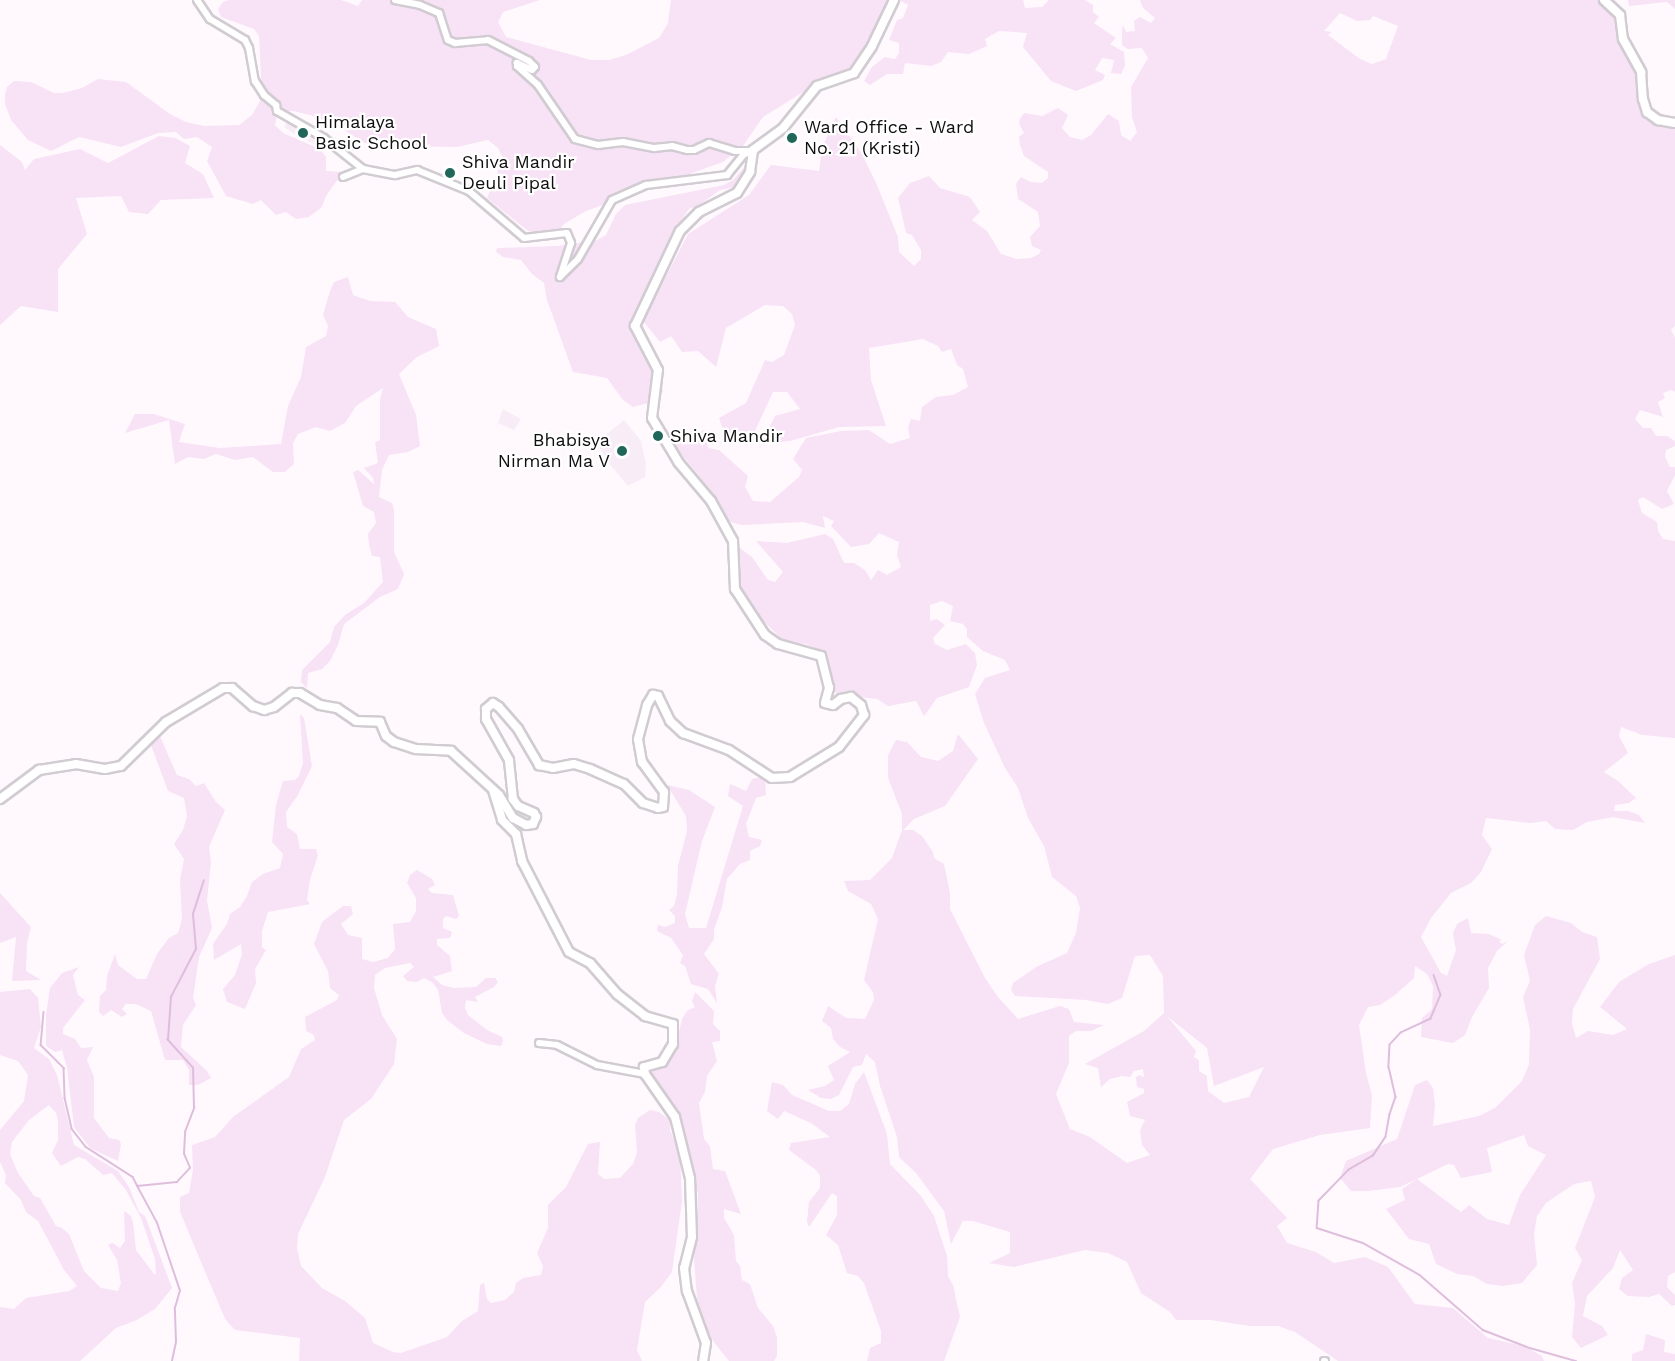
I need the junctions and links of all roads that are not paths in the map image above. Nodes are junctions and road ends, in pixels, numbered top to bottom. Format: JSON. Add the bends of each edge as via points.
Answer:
{"nodes":[{"id":1,"x":197,"y":0,"type":"edge"},
{"id":2,"x":395,"y":0,"type":"edge"},
{"id":3,"x":894,"y":0,"type":"edge"},
{"id":4,"x":1604,"y":0,"type":"edge"},
{"id":5,"x":1675,"y":123,"type":"edge"},
{"id":6,"x":751,"y":150,"type":"junction"},
{"id":7,"x":363,"y":169,"type":"junction"},
{"id":8,"x":343,"y":177,"type":"dead end"},
{"id":9,"x":492,"y":789,"type":"junction"},
{"id":10,"x":0,"y":799,"type":"edge"},
{"id":11,"x":539,"y":1043,"type":"dead end"},
{"id":12,"x":645,"y":1074,"type":"junction"},
{"id":13,"x":703,"y":1361,"type":"edge"}],
"edges":[{"from":1,"to":7,"type":"street","via":[[210,19],[244,40],[252,58],[255,81],[277,111],[311,129]]},
{"from":2,"to":6,"type":"street","via":[[439,13],[448,40],[489,40],[529,61],[535,67],[532,70],[517,66],[538,85],[574,139],[594,145],[623,142],[694,150],[709,143],[735,151]]},
{"from":3,"to":6,"type":"street","via":[[854,73],[818,86],[783,128]]},
{"from":4,"to":5,"type":"main road","via":[[1620,15],[1623,39],[1641,72],[1647,112],[1658,120]]},
{"from":6,"to":7,"type":"street","via":[[727,175],[646,185],[612,200],[578,259],[560,277],[571,243],[567,233],[524,238],[469,191],[429,173],[407,171],[395,175]]},
{"from":6,"to":9,"type":"street","via":[[750,172],[737,193],[699,212],[680,231],[634,326],[658,370],[652,418],[680,463],[711,501],[733,541],[735,589],[765,635],[778,644],[821,656],[830,688],[825,703],[833,705],[851,697],[861,705],[864,715],[839,747],[781,780],[729,750],[683,733],[670,721],[658,696],[653,695],[638,739],[642,762],[664,792],[663,807],[646,805],[624,784],[578,765],[538,765],[518,729],[493,703],[486,709],[486,719],[509,760],[513,799],[518,806],[534,813],[535,822],[526,825],[516,821]]},
{"from":7,"to":8,"type":"street"},
{"from":9,"to":10,"type":"street","via":[[456,753],[416,749],[394,742],[387,738],[378,721],[356,721],[337,708],[320,705],[297,692],[271,708],[259,709],[227,687],[215,690],[166,722],[121,766],[105,769],[76,765],[39,770]]},
{"from":9,"to":12,"type":"street","via":[[502,820],[516,834],[522,861],[569,952],[590,963],[617,994],[645,1016],[673,1024],[673,1044],[662,1062],[645,1067]]},
{"from":11,"to":12,"type":"street","via":[[557,1045],[597,1065]]},
{"from":12,"to":13,"type":"street","via":[[675,1117],[690,1178],[692,1237],[684,1268],[687,1291],[706,1343]]}]}
